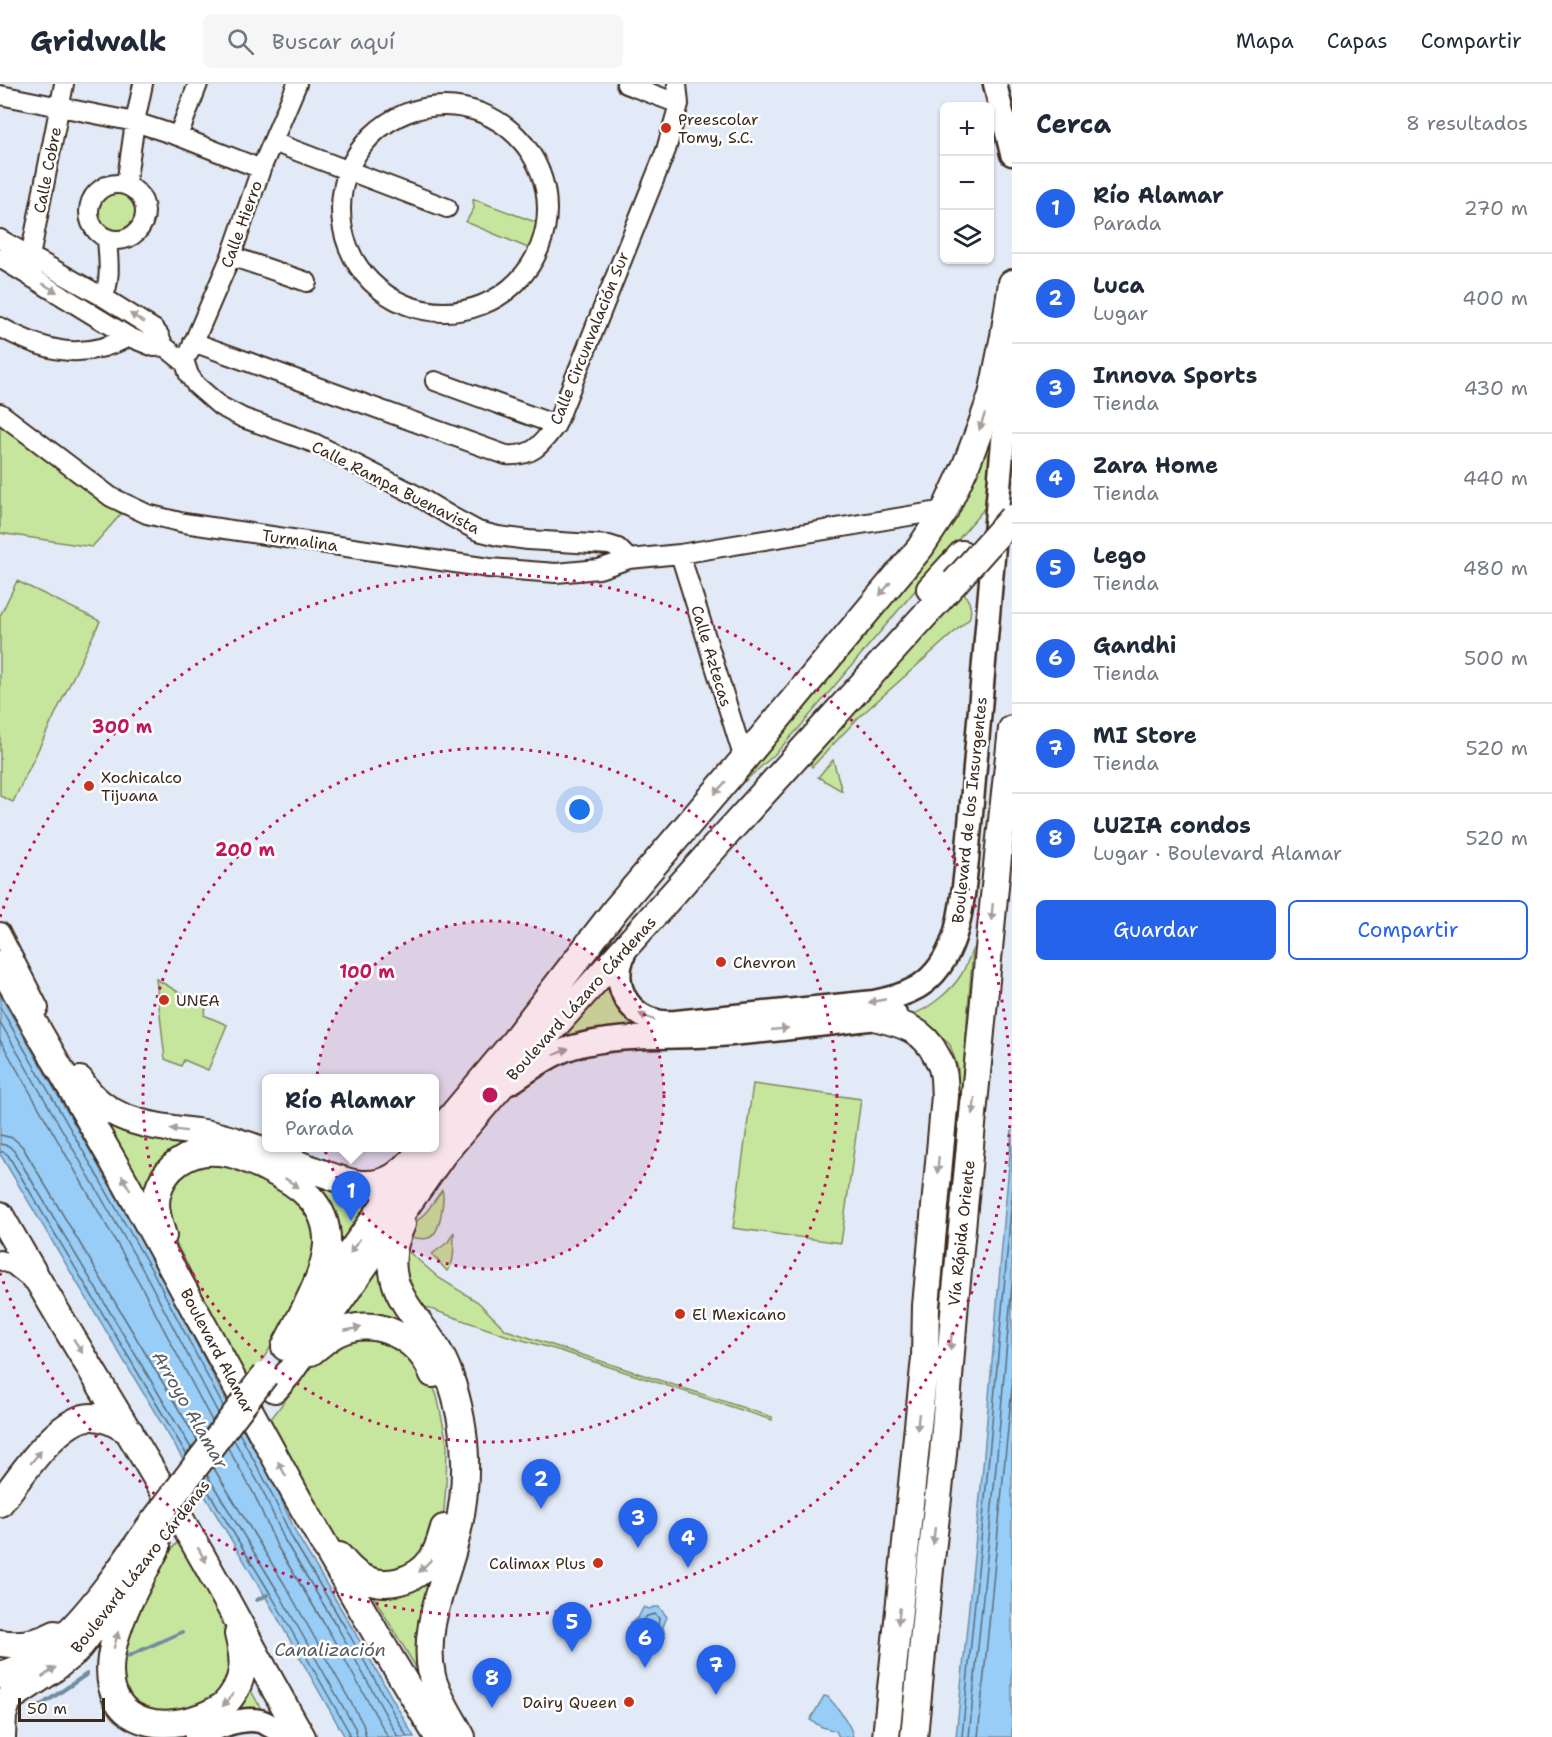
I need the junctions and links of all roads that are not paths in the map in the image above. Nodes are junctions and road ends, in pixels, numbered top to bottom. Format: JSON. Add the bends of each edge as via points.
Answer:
{"nodes":[{"id":1,"x":64,"y":84,"type":"edge"},
{"id":2,"x":143,"y":84,"type":"edge"},
{"id":3,"x":198,"y":84,"type":"edge"},
{"id":4,"x":297,"y":84,"type":"edge"},
{"id":5,"x":626,"y":84,"type":"edge"},
{"id":6,"x":676,"y":84,"type":"edge"},
{"id":7,"x":999,"y":88,"type":"edge"},
{"id":8,"x":0,"y":95,"type":"edge"},
{"id":9,"x":679,"y":104,"type":"junction"},
{"id":10,"x":60,"y":106,"type":"junction"},
{"id":11,"x":135,"y":122,"type":"junction"},
{"id":12,"x":178,"y":136,"type":"junction"},
{"id":13,"x":273,"y":142,"type":"junction"},
{"id":14,"x":1012,"y":154,"type":"edge"},
{"id":15,"x":261,"y":169,"type":"junction"},
{"id":16,"x":347,"y":170,"type":"junction"},
{"id":17,"x":126,"y":185,"type":"junction"},
{"id":18,"x":447,"y":208,"type":"dead end"},
{"id":19,"x":107,"y":238,"type":"junction"},
{"id":20,"x":0,"y":239,"type":"edge"},
{"id":21,"x":30,"y":256,"type":"junction"},
{"id":22,"x":231,"y":256,"type":"junction"},
{"id":23,"x":0,"y":258,"type":"edge"},
{"id":24,"x":307,"y":282,"type":"dead end"},
{"id":25,"x":1012,"y":283,"type":"edge"},
{"id":26,"x":103,"y":297,"type":"junction"},
{"id":27,"x":0,"y":327,"type":"edge"},
{"id":28,"x":129,"y":337,"type":"junction"},
{"id":29,"x":1012,"y":337,"type":"edge"},
{"id":30,"x":194,"y":342,"type":"junction"},
{"id":31,"x":164,"y":346,"type":"junction"},
{"id":32,"x":185,"y":363,"type":"junction"},
{"id":33,"x":435,"y":381,"type":"dead end"},
{"id":34,"x":0,"y":413,"type":"edge"},
{"id":35,"x":556,"y":425,"type":"junction"},
{"id":36,"x":1012,"y":457,"type":"edge"},
{"id":37,"x":1012,"y":498,"type":"edge"},
{"id":38,"x":945,"y":510,"type":"junction"},
{"id":39,"x":1012,"y":518,"type":"edge"},
{"id":40,"x":680,"y":554,"type":"junction"},
{"id":41,"x":629,"y":559,"type":"junction"},
{"id":42,"x":1012,"y":729,"type":"edge"},
{"id":43,"x":744,"y":759,"type":"junction"},
{"id":44,"x":0,"y":932,"type":"edge"},
{"id":45,"x":625,"y":949,"type":"junction"},
{"id":46,"x":0,"y":964,"type":"edge"},
{"id":47,"x":39,"y":1008,"type":"junction"},
{"id":48,"x":878,"y":1018,"type":"junction"},
{"id":49,"x":723,"y":1025,"type":"junction"},
{"id":50,"x":517,"y":1037,"type":"junction"},
{"id":51,"x":494,"y":1094,"type":"junction"},
{"id":52,"x":87,"y":1115,"type":"junction"},
{"id":53,"x":439,"y":1136,"type":"edge"},
{"id":54,"x":439,"y":1138,"type":"edge"},
{"id":55,"x":262,"y":1150,"type":"edge"},
{"id":56,"x":267,"y":1152,"type":"edge"},
{"id":57,"x":423,"y":1152,"type":"edge"},
{"id":58,"x":425,"y":1152,"type":"edge"},
{"id":59,"x":427,"y":1152,"type":"edge"},
{"id":60,"x":430,"y":1152,"type":"edge"},
{"id":61,"x":965,"y":1199,"type":"junction"},
{"id":62,"x":0,"y":1215,"type":"edge"},
{"id":63,"x":0,"y":1260,"type":"edge"},
{"id":64,"x":177,"y":1276,"type":"junction"},
{"id":65,"x":46,"y":1296,"type":"junction"},
{"id":66,"x":285,"y":1347,"type":"junction"},
{"id":67,"x":925,"y":1358,"type":"junction"},
{"id":68,"x":276,"y":1379,"type":"junction"},
{"id":69,"x":130,"y":1432,"type":"junction"},
{"id":70,"x":298,"y":1499,"type":"junction"},
{"id":71,"x":0,"y":1503,"type":"edge"},
{"id":72,"x":160,"y":1532,"type":"junction"},
{"id":73,"x":98,"y":1598,"type":"junction"},
{"id":74,"x":229,"y":1605,"type":"junction"},
{"id":75,"x":365,"y":1615,"type":"junction"},
{"id":76,"x":0,"y":1643,"type":"edge"},
{"id":77,"x":0,"y":1675,"type":"edge"},
{"id":78,"x":4,"y":1702,"type":"edge"},
{"id":79,"x":292,"y":1736,"type":"edge"},
{"id":80,"x":2,"y":1737,"type":"edge"},
{"id":81,"x":196,"y":1737,"type":"edge"},
{"id":82,"x":438,"y":1737,"type":"edge"},
{"id":83,"x":453,"y":1737,"type":"edge"},
{"id":84,"x":462,"y":1737,"type":"edge"},
{"id":85,"x":886,"y":1737,"type":"edge"},
{"id":86,"x":914,"y":1737,"type":"edge"}],
"edges":[{"from":1,"to":10,"type":"street","name":"Calle Cobre"},
{"from":2,"to":11,"type":"street"},
{"from":3,"to":12,"type":"street"},
{"from":4,"to":13,"type":"street","name":"Calle Hierro"},
{"from":5,"to":9,"type":"street"},
{"from":6,"to":9,"type":"street","name":"Calle Circunvalación Sur"},
{"from":7,"to":14,"type":"main road"},
{"from":8,"to":10,"type":"street"},
{"from":9,"to":35,"type":"street","name":"Calle Circunvalación Sur","via":[[666,150]]},
{"from":10,"to":11,"type":"street"},
{"from":10,"to":21,"type":"street","name":"Calle Cobre"},
{"from":11,"to":12,"type":"street"},
{"from":11,"to":17,"type":"street"},
{"from":12,"to":15,"type":"street"},
{"from":13,"to":15,"type":"street","name":"Calle Hierro"},
{"from":13,"to":16,"type":"street"},
{"from":15,"to":22,"type":"street","name":"Calle Hierro"},
{"from":16,"to":16,"type":"street","via":[[339,209],[346,245],[364,276],[392,299],[426,312],[462,312],[495,300],[523,277],[541,245],[548,213],[544,181],[530,151],[508,127],[479,111],[447,105],[414,109],[385,123],[361,145]]},
{"from":16,"to":18,"type":"street"},
{"from":17,"to":19,"type":"street","via":[[101,189],[90,205],[92,223]]},
{"from":17,"to":19,"type":"street","via":[[136,190],[144,204],[142,225],[130,237]]},
{"from":19,"to":26,"type":"street","via":[[108,281]]},
{"from":20,"to":21,"type":"street"},
{"from":21,"to":26,"type":"street"},
{"from":22,"to":24,"type":"street"},
{"from":22,"to":30,"type":"street","name":"Calle Hierro"},
{"from":23,"to":28,"type":"street","one_way":true},
{"from":25,"to":38,"type":"highway","one_way":true,"via":[[992,395]]},
{"from":31,"to":26,"type":"street","one_way":true,"via":[[154,329]]},
{"from":27,"to":28,"type":"street","via":[[39,346],[69,351],[105,346]]},
{"from":28,"to":31,"type":"street","via":[[154,347]]},
{"from":29,"to":49,"type":"main road","name":"Boulevard de los Insurgentes","one_way":true,"via":[[967,860],[960,917],[951,945],[942,963],[920,986],[891,998]]},
{"from":30,"to":32,"type":"street","name":"Calle Hierro"},
{"from":30,"to":35,"type":"street","name":"Calle Circunvalación Sur","via":[[506,455],[533,450]]},
{"from":31,"to":32,"type":"street"},
{"from":32,"to":41,"type":"street","name":"Calle Rampa Buenavista","via":[[196,385],[220,406],[314,443],[478,531],[528,540],[609,545]]},
{"from":33,"to":35,"type":"street"},
{"from":34,"to":41,"type":"street","name":"Turmalina","via":[[105,494],[172,520],[532,572],[599,569]]},
{"from":36,"to":48,"type":"main road","name":"Boulevard de los Insurgentes","via":[[968,941],[951,972],[925,999]]},
{"from":37,"to":50,"type":"highway","name":"Boulevard Lázaro Cárdenas","via":[[763,775]]},
{"from":38,"to":40,"type":"street","name":"Turmalina"},
{"from":38,"to":43,"type":"highway","one_way":true,"via":[[920,548]]},
{"from":39,"to":45,"type":"highway","name":"Boulevard Lázaro Cárdenas","bridge":true},
{"from":40,"to":41,"type":"street","name":"Turmalina"},
{"from":40,"to":43,"type":"street","name":"Calle Aztecas"},
{"from":42,"to":61,"type":"highway","name":"Vía Rápida Oriente","one_way":true},
{"from":43,"to":50,"type":"highway","one_way":true,"via":[[616,909]]},
{"from":44,"to":47,"type":"street"},
{"from":49,"to":45,"type":"main road","name":"Boulevard de los Insurgentes","one_way":true,"via":[[657,1021],[638,1014],[621,987]]},
{"from":45,"to":51,"type":"highway","name":"Boulevard Lázaro Cárdenas"},
{"from":46,"to":52,"type":"highway","name":"Boulevard Alamar"},
{"from":47,"to":52,"type":"highway"},
{"from":55,"to":47,"type":"highway","one_way":true,"via":[[222,1137],[150,1126],[105,1107],[87,1092]]},
{"from":49,"to":48,"type":"main road","name":"Boulevard de los Insurgentes","one_way":true},
{"from":48,"to":67,"type":"highway","one_way":true,"via":[[920,1034],[931,1044],[943,1071],[945,1096]]},
{"from":51,"to":49,"type":"main road","name":"Boulevard de los Insurgentes","one_way":true,"via":[[551,1056],[574,1047]]},
{"from":50,"to":53,"type":"highway","name":"Boulevard Lázaro Cárdenas"},
{"from":51,"to":54,"type":"highway","name":"Boulevard Lázaro Cárdenas"},
{"from":64,"to":52,"type":"highway","name":"Boulevard Alamar","one_way":true},
{"from":57,"to":56,"type":"highway","one_way":true,"via":[[389,1180],[362,1185]]},
{"from":58,"to":66,"type":"highway","name":"Boulevard Lázaro Cárdenas","one_way":true,"via":[[399,1183]]},
{"from":59,"to":68,"type":"highway","name":"Boulevard Lázaro Cárdenas"},
{"from":60,"to":84,"type":"highway","via":[[394,1242],[391,1262],[402,1300],[448,1371],[463,1429],[465,1498],[433,1613],[429,1647],[432,1678]]},
{"from":61,"to":67,"type":"highway"},
{"from":61,"to":86,"type":"highway","name":"Vía Rápida Oriente","one_way":true},
{"from":62,"to":65,"type":"highway"},
{"from":63,"to":65,"type":"street","via":[[29,1276]]},
{"from":64,"to":66,"type":"highway","one_way":true,"via":[[156,1209],[163,1180],[177,1162],[209,1151],[231,1154],[298,1186],[321,1213],[327,1244],[318,1278]]},
{"from":70,"to":64,"type":"highway","name":"Boulevard Alamar","one_way":true},
{"from":65,"to":69,"type":"highway","one_way":true},
{"from":66,"to":68,"type":"highway","name":"Boulevard Lázaro Cárdenas"},
{"from":67,"to":85,"type":"highway","one_way":true},
{"from":68,"to":70,"type":"highway","one_way":true,"via":[[343,1331],[375,1327],[398,1335],[417,1349],[431,1370],[445,1414],[451,1454],[444,1527],[432,1559],[405,1580],[375,1582],[360,1576],[346,1565]]},
{"from":68,"to":72,"type":"highway","name":"Boulevard Lázaro Cárdenas","bridge":true},
{"from":71,"to":69,"type":"highway","one_way":true,"via":[[44,1447],[77,1419],[105,1419]]},
{"from":69,"to":74,"type":"highway","one_way":true},
{"from":70,"to":75,"type":"highway","name":"Boulevard Alamar"},
{"from":72,"to":73,"type":"highway","name":"Boulevard Lázaro Cárdenas"},
{"from":74,"to":72,"type":"highway","one_way":true,"via":[[243,1668],[228,1701],[210,1717],[183,1730],[158,1731],[130,1718],[114,1695],[111,1658],[122,1619]]},
{"from":78,"to":72,"type":"highway","name":"Boulevard Lázaro Cárdenas","one_way":true,"via":[[76,1651],[111,1609]]},
{"from":73,"to":76,"type":"highway","via":[[77,1619],[46,1639],[22,1645]]},
{"from":73,"to":77,"type":"highway","name":"Boulevard Lázaro Cárdenas","via":[[59,1643]]},
{"from":74,"to":79,"type":"highway"},
{"from":75,"to":82,"type":"highway","name":"Boulevard Alamar"},
{"from":75,"to":83,"type":"highway"},
{"from":78,"to":80,"type":"highway"},
{"from":79,"to":81,"type":"main road","via":[[261,1721],[248,1720]]}]}
